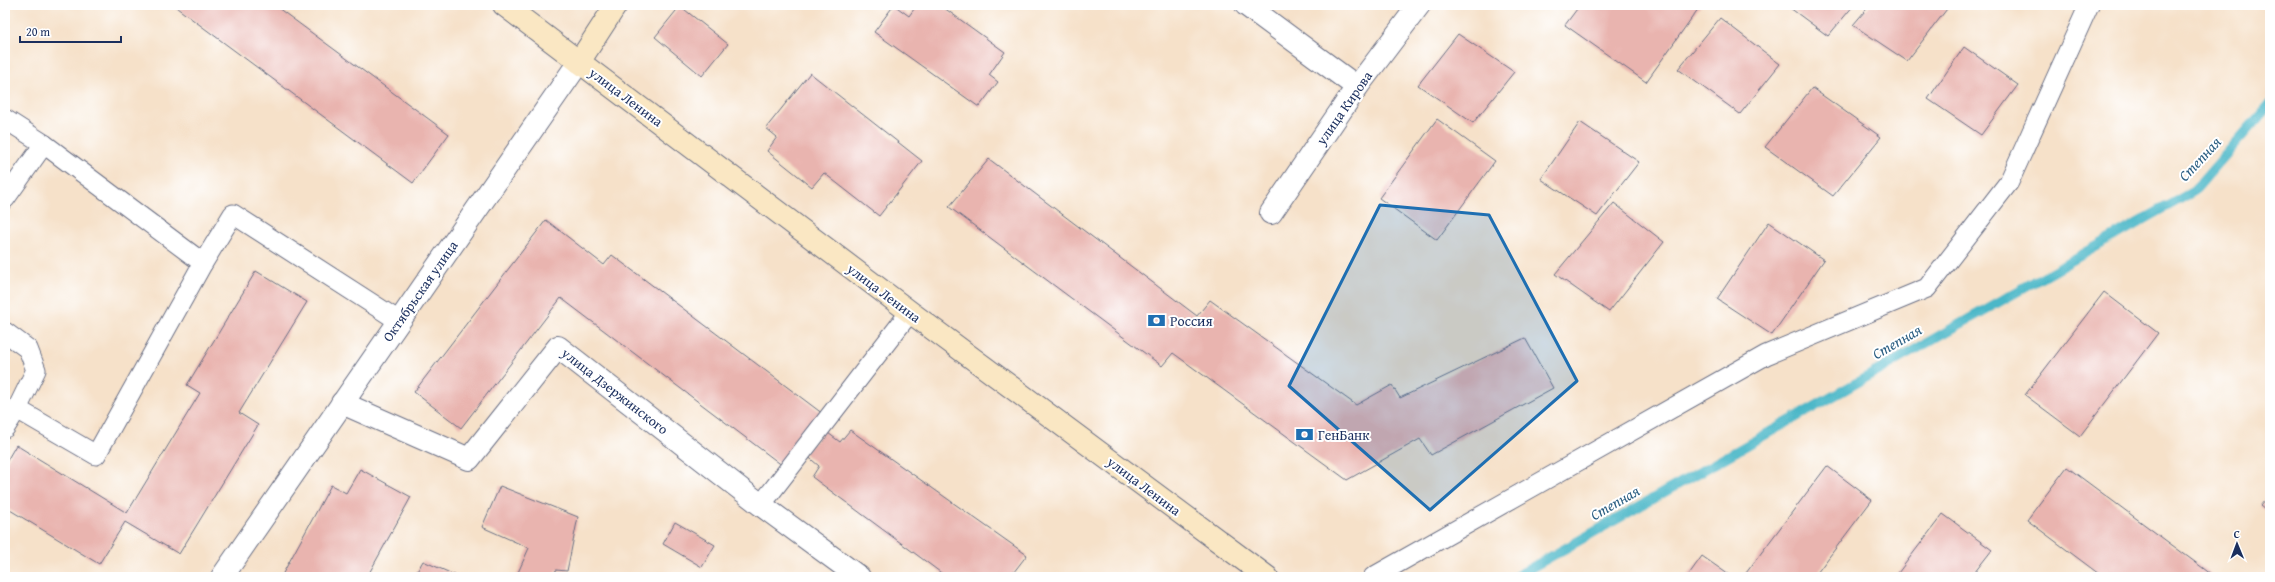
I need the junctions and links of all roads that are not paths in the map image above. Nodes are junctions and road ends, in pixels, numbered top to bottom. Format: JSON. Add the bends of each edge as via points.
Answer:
{"nodes":[{"id":1,"x":504,"y":5,"type":"edge"},
{"id":2,"x":616,"y":5,"type":"edge"},
{"id":3,"x":1246,"y":5,"type":"edge"},
{"id":4,"x":1419,"y":5,"type":"edge"},
{"id":5,"x":2089,"y":5,"type":"edge"},
{"id":6,"x":579,"y":62,"type":"junction"},
{"id":7,"x":1358,"y":87,"type":"junction"},
{"id":8,"x":5,"y":119,"type":"edge"},
{"id":9,"x":44,"y":144,"type":"junction"},
{"id":10,"x":5,"y":199,"type":"edge"},
{"id":11,"x":1271,"y":214,"type":"dead end"},
{"id":12,"x":203,"y":264,"type":"junction"},
{"id":13,"x":910,"y":312,"type":"junction"},
{"id":14,"x":400,"y":321,"type":"junction"},
{"id":15,"x":5,"y":332,"type":"edge"},
{"id":16,"x":342,"y":403,"type":"junction"},
{"id":17,"x":17,"y":409,"type":"junction"},
{"id":18,"x":5,"y":428,"type":"edge"},
{"id":19,"x":761,"y":505,"type":"junction"},
{"id":20,"x":222,"y":577,"type":"edge"},
{"id":21,"x":859,"y":577,"type":"edge"},
{"id":22,"x":1267,"y":577,"type":"edge"},
{"id":23,"x":1373,"y":577,"type":"edge"}],
"edges":[{"from":1,"to":6,"type":"main road","name":"улица Ленина"},
{"from":2,"to":6,"type":"main road","name":"Октябрьская улица"},
{"from":3,"to":7,"type":"street"},
{"from":4,"to":7,"type":"street","name":"улица Кирова"},
{"from":5,"to":23,"type":"lane","via":[[2009,182],[1927,288],[1766,355]]},
{"from":6,"to":13,"type":"main road","name":"улица Ленина"},
{"from":6,"to":14,"type":"street","name":"Октябрьская улица"},
{"from":7,"to":11,"type":"street","name":"улица Кирова"},
{"from":8,"to":9,"type":"lane"},
{"from":9,"to":10,"type":"lane"},
{"from":9,"to":12,"type":"lane"},
{"from":12,"to":14,"type":"lane","via":[[233,214]]},
{"from":12,"to":17,"type":"lane","via":[[96,454]]},
{"from":13,"to":19,"type":"lane"},
{"from":13,"to":22,"type":"main road","name":"улица Ленина"},
{"from":14,"to":16,"type":"street","name":"Октябрьская улица"},
{"from":15,"to":17,"type":"lane","via":[[28,349],[36,370]]},
{"from":16,"to":19,"type":"street","name":"улица Дзержинского","via":[[469,459],[558,347]]},
{"from":16,"to":20,"type":"street","name":"Октябрьская улица"},
{"from":17,"to":18,"type":"lane"},
{"from":19,"to":21,"type":"street","name":"улица Дзержинского"}]}
